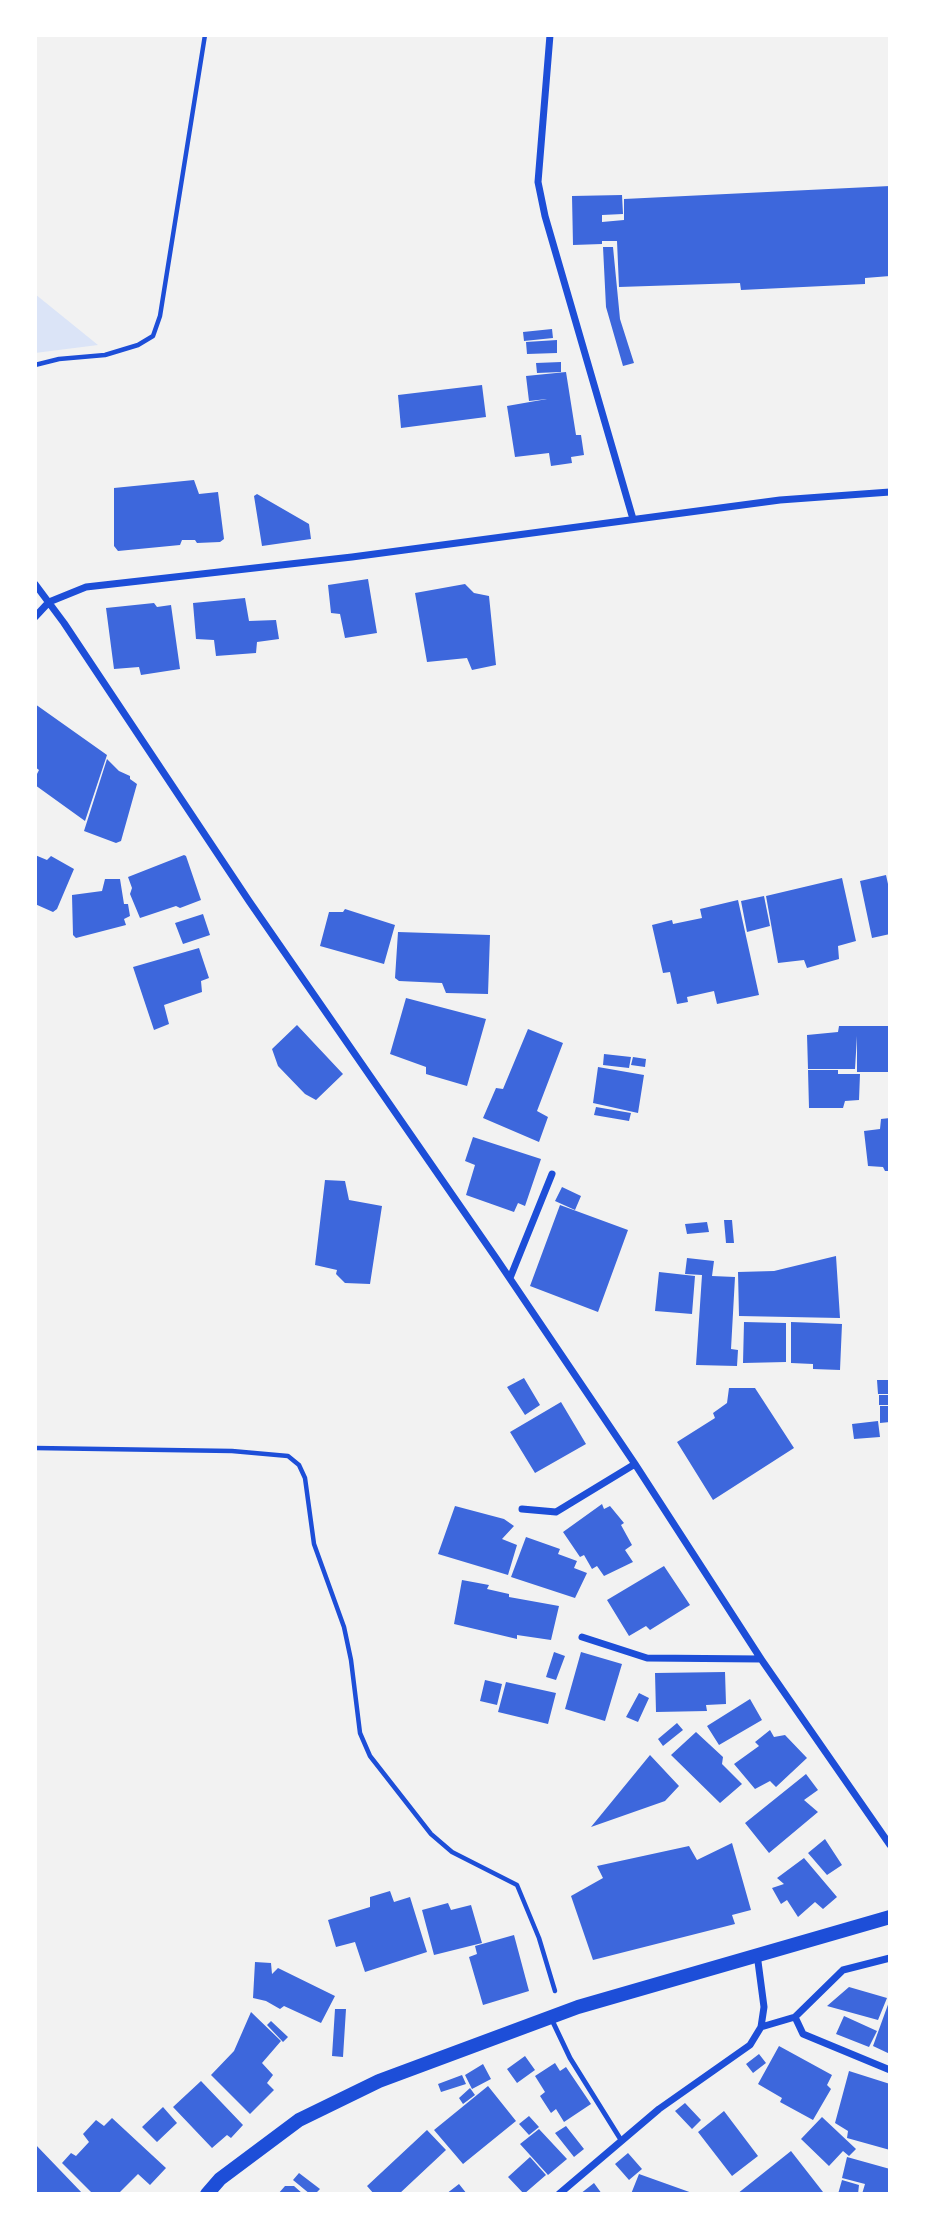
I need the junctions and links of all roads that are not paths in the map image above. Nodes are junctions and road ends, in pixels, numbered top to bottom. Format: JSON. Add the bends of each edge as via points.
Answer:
{"nodes":[{"id":1,"x":550,"y":35,"type":"edge"},
{"id":2,"x":890,"y":492,"type":"edge"},
{"id":3,"x":633,"y":519,"type":"junction"},
{"id":4,"x":35,"y":584,"type":"edge"},
{"id":5,"x":49,"y":602,"type":"junction"},
{"id":6,"x":35,"y":617,"type":"edge"},
{"id":7,"x":552,"y":1174,"type":"dead end"},
{"id":8,"x":510,"y":1278,"type":"junction"},
{"id":9,"x":635,"y":1464,"type":"junction"},
{"id":10,"x":522,"y":1509,"type":"dead end"},
{"id":11,"x":582,"y":1637,"type":"dead end"},
{"id":12,"x":761,"y":1659,"type":"junction"},
{"id":13,"x":890,"y":1845,"type":"edge"},
{"id":14,"x":890,"y":1917,"type":"edge"},
{"id":15,"x":757,"y":1954,"type":"junction"},
{"id":16,"x":890,"y":1958,"type":"edge"},
{"id":17,"x":556,"y":2015,"type":"junction"},
{"id":18,"x":794,"y":2017,"type":"junction"},
{"id":19,"x":761,"y":2027,"type":"junction"},
{"id":20,"x":890,"y":2070,"type":"edge"},
{"id":21,"x":621,"y":2140,"type":"junction"},
{"id":22,"x":207,"y":2194,"type":"edge"},
{"id":23,"x":559,"y":2194,"type":"edge"}],
"edges":[{"from":1,"to":3,"type":"street","via":[[538,182]]},
{"from":2,"to":3,"type":"street","via":[[780,500]]},
{"from":3,"to":5,"type":"street","via":[[86,587]]},
{"from":4,"to":5,"type":"street"},
{"from":5,"to":6,"type":"street"},
{"from":5,"to":8,"type":"street"},
{"from":7,"to":8,"type":"street"},
{"from":8,"to":9,"type":"street"},
{"from":9,"to":10,"type":"street","via":[[556,1511]]},
{"from":9,"to":12,"type":"street"},
{"from":11,"to":12,"type":"street","via":[[648,1658]]},
{"from":12,"to":13,"type":"street"},
{"from":14,"to":15,"type":"main road"},
{"from":15,"to":17,"type":"main road"},
{"from":15,"to":19,"type":"street","via":[[764,2007]]},
{"from":16,"to":18,"type":"street","via":[[843,1970]]},
{"from":17,"to":21,"type":"lane","via":[[570,2058]]},
{"from":17,"to":22,"type":"main road","via":[[379,2081],[299,2120],[220,2179]]},
{"from":18,"to":19,"type":"street"},
{"from":18,"to":20,"type":"street","via":[[803,2034]]},
{"from":19,"to":21,"type":"street","via":[[750,2045]]},
{"from":21,"to":23,"type":"street"}]}
